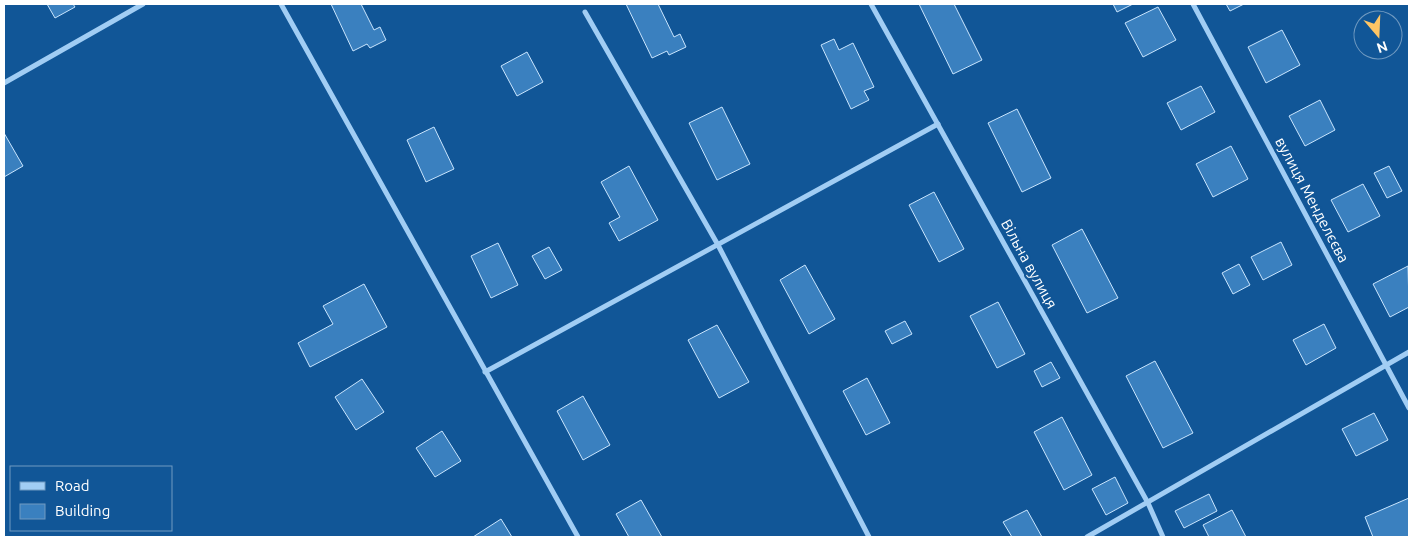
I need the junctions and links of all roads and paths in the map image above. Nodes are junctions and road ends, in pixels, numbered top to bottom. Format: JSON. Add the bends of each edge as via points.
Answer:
{"nodes":[{"id":1,"x":143,"y":4,"type":"edge"},
{"id":2,"x":281,"y":4,"type":"edge"},
{"id":3,"x":871,"y":4,"type":"edge"},
{"id":4,"x":1193,"y":4,"type":"edge"},
{"id":5,"x":585,"y":12,"type":"dead end"},
{"id":6,"x":4,"y":83,"type":"edge"},
{"id":7,"x":938,"y":124,"type":"junction"},
{"id":8,"x":718,"y":245,"type":"junction"},
{"id":9,"x":1409,"y":352,"type":"edge"},
{"id":10,"x":1386,"y":365,"type":"junction"},
{"id":11,"x":485,"y":372,"type":"junction"},
{"id":12,"x":1409,"y":408,"type":"edge"},
{"id":13,"x":1148,"y":503,"type":"junction"},
{"id":14,"x":578,"y":537,"type":"edge"},
{"id":15,"x":869,"y":537,"type":"edge"},
{"id":16,"x":1087,"y":537,"type":"edge"},
{"id":17,"x":1163,"y":537,"type":"edge"}],
"edges":[{"from":1,"to":6,"type":"street"},
{"from":2,"to":11,"type":"street"},
{"from":3,"to":7,"type":"street","name":"Вільна вулиця"},
{"from":4,"to":10,"type":"street","name":"вулиця Менделєєва"},
{"from":5,"to":8,"type":"street"},
{"from":7,"to":8,"type":"street"},
{"from":7,"to":13,"type":"street","name":"Вільна вулиця"},
{"from":8,"to":11,"type":"street"},
{"from":8,"to":15,"type":"street"},
{"from":9,"to":10,"type":"street"},
{"from":10,"to":12,"type":"street","name":"вулиця Менделєєва"},
{"from":10,"to":13,"type":"street"},
{"from":11,"to":14,"type":"street"},
{"from":13,"to":16,"type":"street"},
{"from":13,"to":17,"type":"street","name":"Вільна вулиця"}]}
